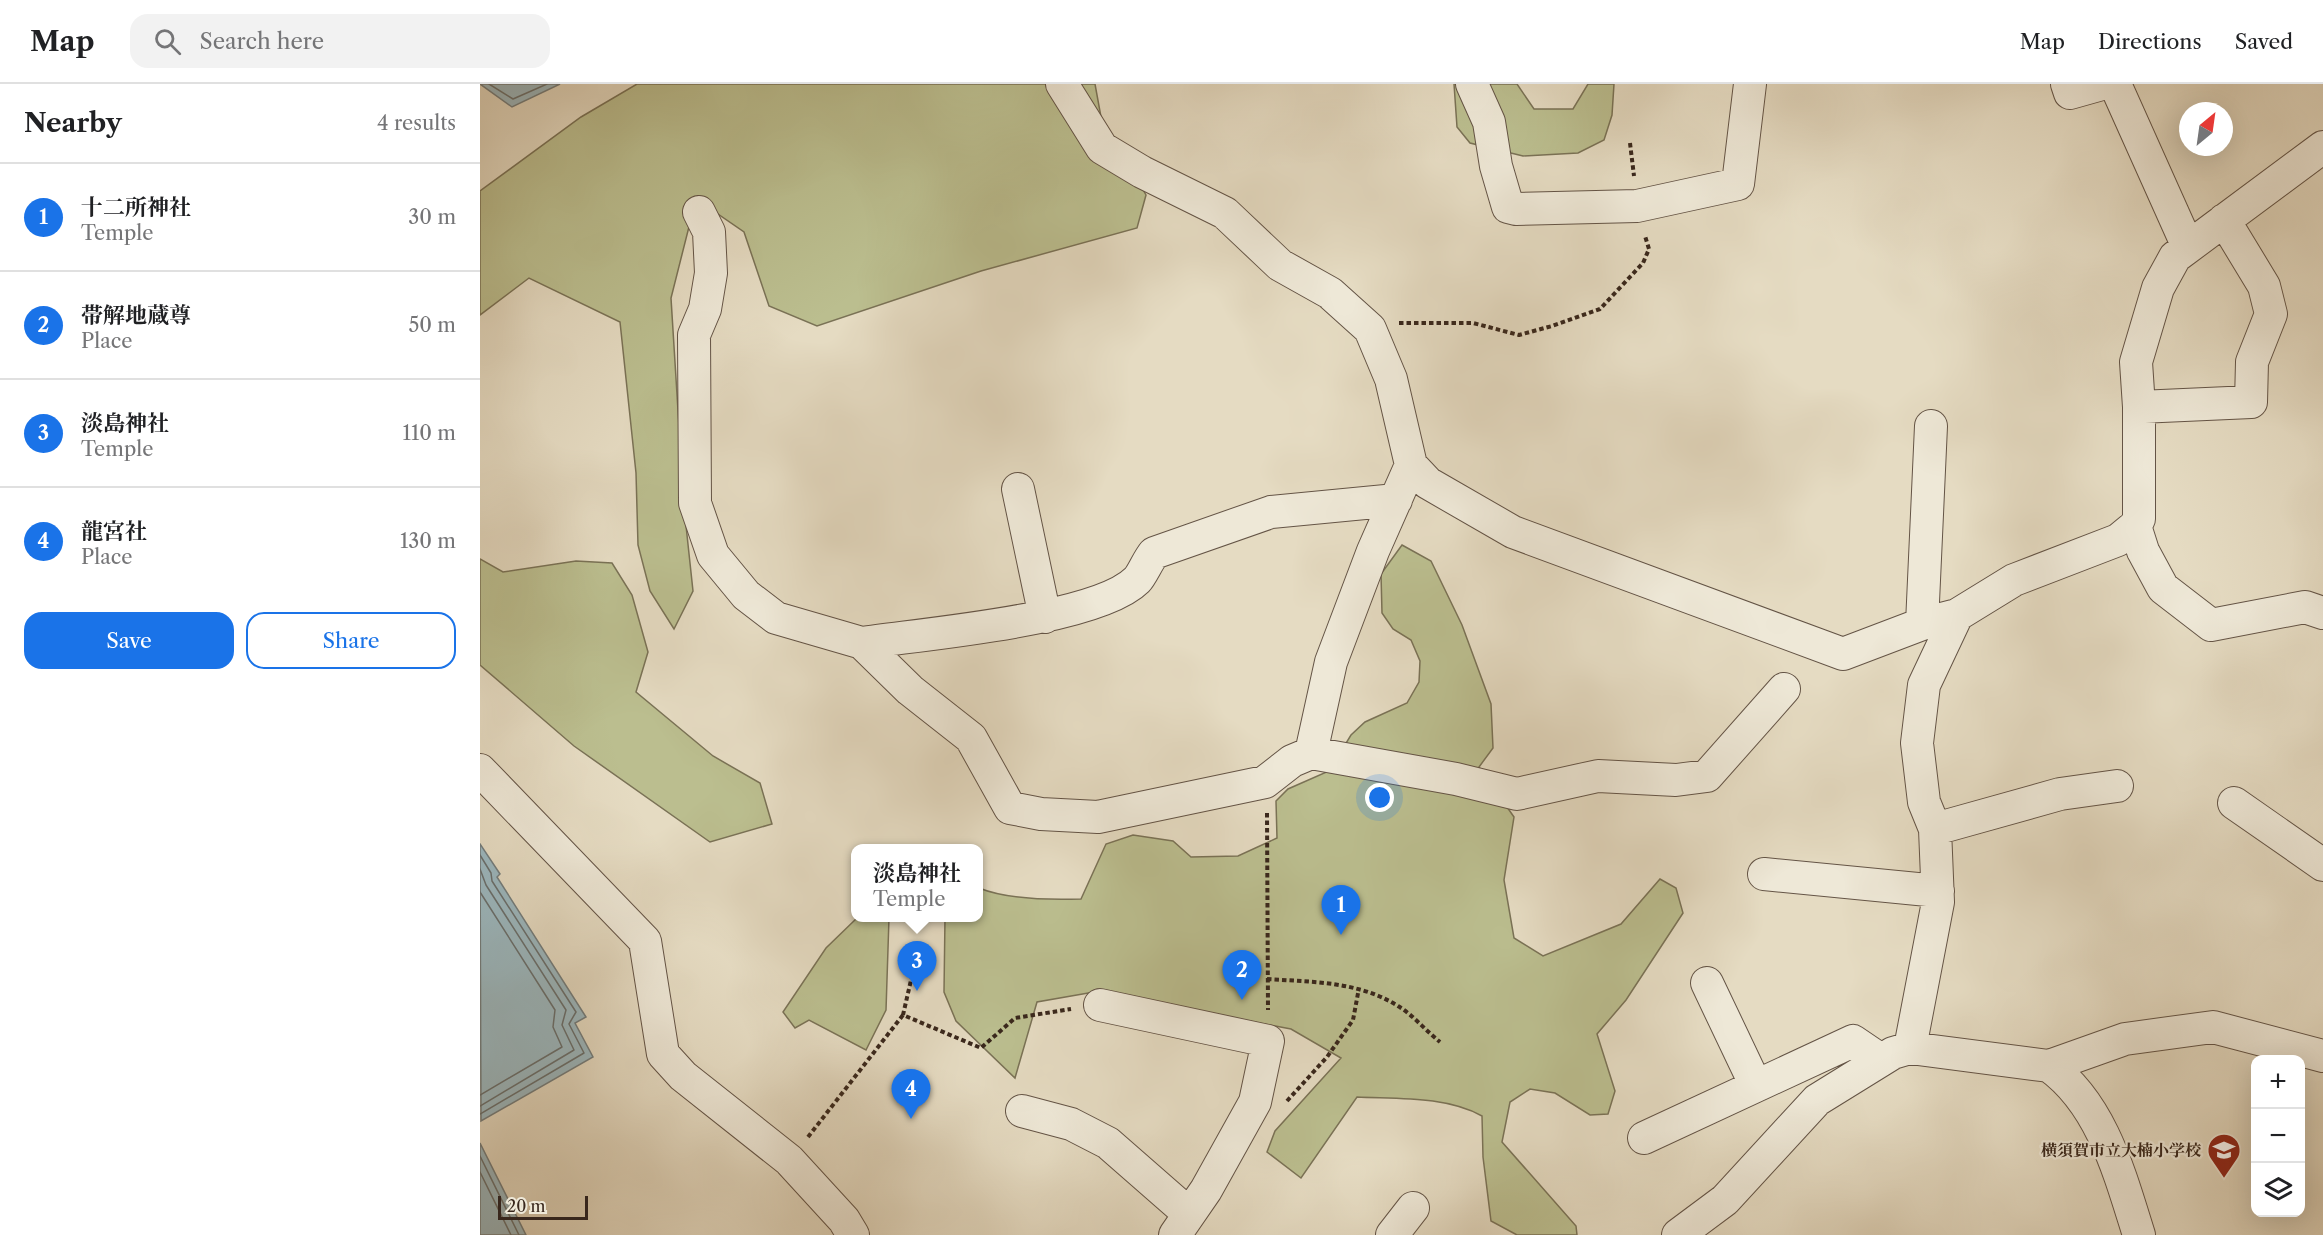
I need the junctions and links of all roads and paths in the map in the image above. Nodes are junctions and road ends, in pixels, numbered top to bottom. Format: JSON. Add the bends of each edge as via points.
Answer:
{"nodes":[{"id":1,"x":1062,"y":84,"type":"edge"},
{"id":2,"x":1472,"y":84,"type":"edge"},
{"id":3,"x":1750,"y":84,"type":"edge"},
{"id":4,"x":2067,"y":84,"type":"edge"},
{"id":5,"x":2102,"y":84,"type":"edge"},
{"id":6,"x":2115,"y":84,"type":"edge"},
{"id":7,"x":2323,"y":147,"type":"edge"},
{"id":8,"x":699,"y":212,"type":"dead end"},
{"id":9,"x":2224,"y":220,"type":"junction"},
{"id":10,"x":2188,"y":247,"type":"junction"},
{"id":11,"x":1643,"y":263,"type":"dead end"},
{"id":12,"x":1362,"y":323,"type":"junction"},
{"id":13,"x":2139,"y":407,"type":"junction"},
{"id":14,"x":1931,"y":426,"type":"dead end"},
{"id":15,"x":1411,"y":465,"type":"junction"},
{"id":16,"x":1018,"y":489,"type":"dead end"},
{"id":17,"x":1396,"y":500,"type":"junction"},
{"id":18,"x":2135,"y":526,"type":"junction"},
{"id":19,"x":2323,"y":613,"type":"edge"},
{"id":20,"x":1957,"y":615,"type":"junction"},
{"id":21,"x":1045,"y":617,"type":"junction"},
{"id":22,"x":1922,"y":624,"type":"junction"},
{"id":23,"x":862,"y":643,"type":"junction"},
{"id":24,"x":1784,"y":689,"type":"dead end"},
{"id":25,"x":1311,"y":753,"type":"junction"},
{"id":26,"x":480,"y":770,"type":"edge"},
{"id":27,"x":1265,"y":782,"type":"junction"},
{"id":28,"x":2117,"y":786,"type":"dead end"},
{"id":29,"x":2234,"y":803,"type":"dead end"},
{"id":30,"x":1935,"y":829,"type":"junction"},
{"id":31,"x":2323,"y":865,"type":"edge"},
{"id":32,"x":1764,"y":874,"type":"dead end"},
{"id":33,"x":1938,"y":891,"type":"junction"},
{"id":34,"x":914,"y":967,"type":"dead end"},
{"id":35,"x":1267,"y":979,"type":"junction"},
{"id":36,"x":1707,"y":983,"type":"dead end"},
{"id":37,"x":1359,"y":988,"type":"junction"},
{"id":38,"x":1100,"y":1005,"type":"joint"},
{"id":39,"x":903,"y":1015,"type":"junction"},
{"id":40,"x":1268,"y":1041,"type":"junction"},
{"id":41,"x":1440,"y":1042,"type":"dead end"},
{"id":42,"x":1910,"y":1048,"type":"junction"},
{"id":43,"x":2323,"y":1056,"type":"edge"},
{"id":44,"x":1327,"y":1057,"type":"dead end"},
{"id":45,"x":1881,"y":1060,"type":"junction"},
{"id":46,"x":2049,"y":1066,"type":"junction"},
{"id":47,"x":1756,"y":1086,"type":"junction"},
{"id":48,"x":1022,"y":1111,"type":"dead end"},
{"id":49,"x":1644,"y":1138,"type":"dead end"},
{"id":50,"x":789,"y":1160,"type":"junction"},
{"id":51,"x":1413,"y":1208,"type":"dead end"},
{"id":52,"x":1181,"y":1224,"type":"edge"},
{"id":53,"x":853,"y":1235,"type":"edge"},
{"id":54,"x":1392,"y":1235,"type":"edge"},
{"id":55,"x":1678,"y":1235,"type":"edge"},
{"id":56,"x":2139,"y":1235,"type":"edge"}],
"edges":[{"from":1,"to":12,"type":"street","via":[[1102,148],[1225,213],[1280,265],[1330,293]]},
{"from":2,"to":3,"type":"street","via":[[1490,122],[1496,166],[1508,207],[1637,206],[1738,184]]},
{"from":4,"to":5,"type":"street","via":[[2070,93]]},
{"from":6,"to":10,"type":"street"},
{"from":7,"to":9,"type":"street"},
{"from":8,"to":23,"type":"street","via":[[709,232],[711,273],[705,309],[694,335],[695,503],[713,555],[746,595],[776,618]]},
{"from":9,"to":10,"type":"street"},
{"from":9,"to":13,"type":"street","via":[[2264,286],[2271,314],[2252,362],[2251,402]]},
{"from":10,"to":13,"type":"street","via":[[2175,257],[2158,288],[2136,362]]},
{"from":11,"to":12,"type":"path","via":[[1600,309],[1519,335],[1473,323]]},
{"from":12,"to":15,"type":"street","via":[[1370,329],[1390,379]]},
{"from":13,"to":18,"type":"street","via":[[2139,519]]},
{"from":14,"to":22,"type":"street"},
{"from":15,"to":17,"type":"street"},
{"from":15,"to":22,"type":"street","via":[[1428,483],[1513,532],[1843,654]]},
{"from":16,"to":21,"type":"street"},
{"from":17,"to":21,"type":"street","via":[[1271,512],[1154,553],[1139,579],[1118,593]]},
{"from":17,"to":25,"type":"street","via":[[1331,662]]},
{"from":18,"to":19,"type":"street","via":[[2143,552],[2163,588],[2211,625],[2305,608]]},
{"from":18,"to":20,"type":"street","via":[[2118,540],[2014,580]]},
{"from":20,"to":22,"type":"street"},
{"from":20,"to":30,"type":"street","via":[[1924,684],[1917,743],[1924,802]]},
{"from":21,"to":23,"type":"street"},
{"from":23,"to":27,"type":"street","via":[[910,690],[971,738],[1010,808],[1098,817]]},
{"from":24,"to":25,"type":"street","via":[[1707,776],[1676,780],[1598,776],[1517,794]]},
{"from":25,"to":27,"type":"street","via":[[1292,761]]},
{"from":26,"to":50,"type":"street","via":[[645,941],[663,1054],[683,1076]]},
{"from":27,"to":35,"type":"path"},
{"from":28,"to":30,"type":"street","via":[[2060,794]]},
{"from":29,"to":31,"type":"street"},
{"from":30,"to":33,"type":"street"},
{"from":32,"to":33,"type":"street"},
{"from":33,"to":42,"type":"street"},
{"from":34,"to":39,"type":"path"},
{"from":35,"to":37,"type":"path"},
{"from":35,"to":40,"type":"path"},
{"from":36,"to":47,"type":"street"},
{"from":37,"to":41,"type":"path","via":[[1398,1006]]},
{"from":37,"to":44,"type":"path","via":[[1353,1020]]},
{"from":38,"to":39,"type":"path","via":[[1015,1018],[981,1048]]},
{"from":38,"to":40,"type":"street"},
{"from":39,"to":50,"type":"path"},
{"from":40,"to":52,"type":"street","via":[[1255,1102],[1206,1190]]},
{"from":42,"to":45,"type":"street"},
{"from":42,"to":46,"type":"street"},
{"from":43,"to":46,"type":"street","via":[[2213,1027],[2125,1039]]},
{"from":45,"to":47,"type":"street","via":[[1853,1041]]},
{"from":45,"to":55,"type":"street","via":[[1816,1100],[1725,1200]]},
{"from":46,"to":56,"type":"street","via":[[2070,1081],[2085,1101],[2117,1167]]},
{"from":47,"to":49,"type":"street"},
{"from":48,"to":52,"type":"street","via":[[1071,1124],[1108,1143]]},
{"from":50,"to":53,"type":"street"},
{"from":51,"to":54,"type":"street"}]}
